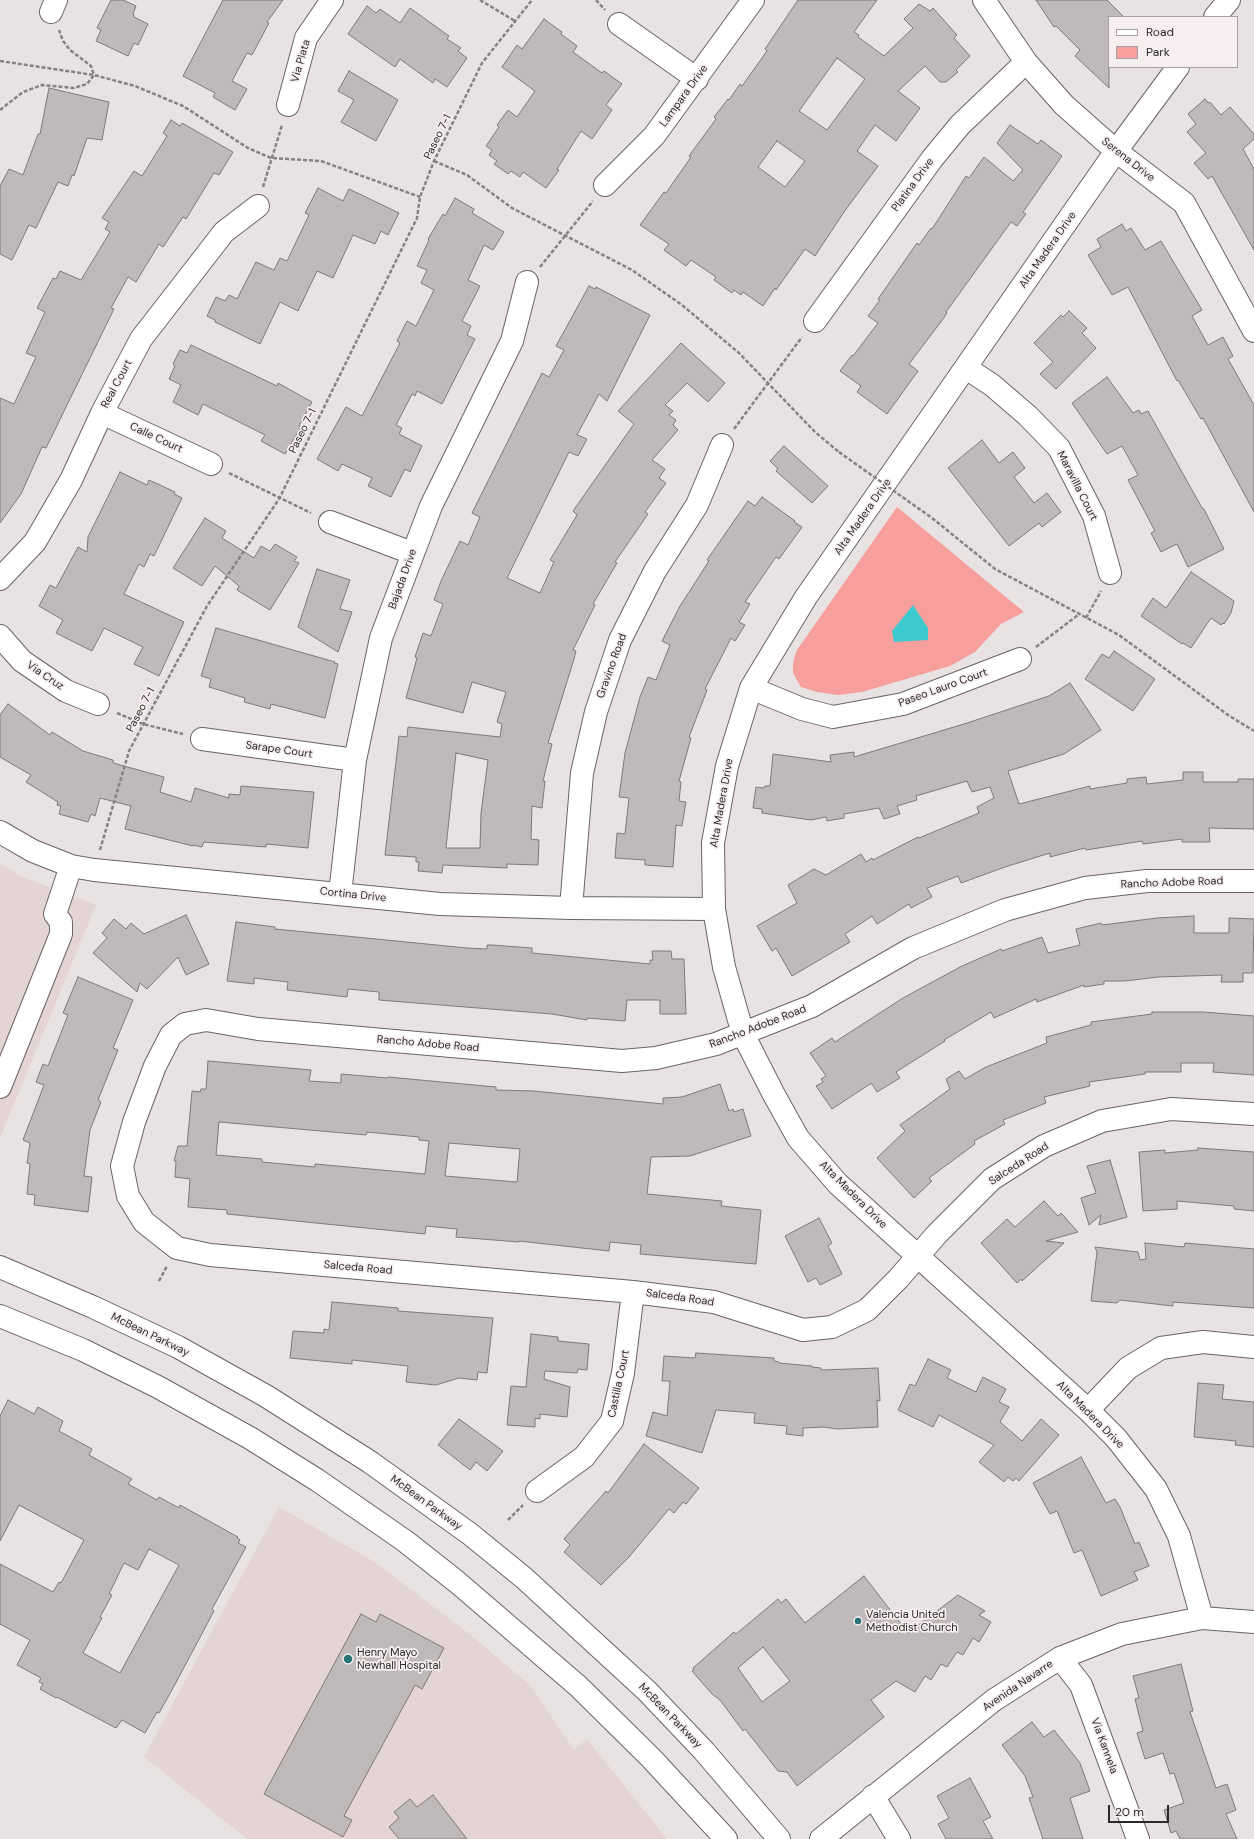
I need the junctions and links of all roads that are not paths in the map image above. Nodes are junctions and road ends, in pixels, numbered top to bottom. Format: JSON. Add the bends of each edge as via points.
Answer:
{"nodes":[{"id":1,"x":332,"y":0,"type":"edge"},
{"id":2,"x":752,"y":0,"type":"edge"},
{"id":3,"x":984,"y":0,"type":"edge"},
{"id":4,"x":1229,"y":0,"type":"edge"},
{"id":5,"x":1216,"y":16,"type":"edge"},
{"id":6,"x":619,"y":24,"type":"dead end"},
{"id":7,"x":1026,"y":62,"type":"junction"},
{"id":8,"x":1177,"y":68,"type":"edge"},
{"id":9,"x":696,"y":79,"type":"junction"},
{"id":10,"x":288,"y":105,"type":"road end"},
{"id":11,"x":1116,"y":151,"type":"junction"},
{"id":12,"x":605,"y":185,"type":"road end"},
{"id":13,"x":258,"y":206,"type":"road end"},
{"id":14,"x":527,"y":282,"type":"road end"},
{"id":15,"x":815,"y":321,"type":"road end"},
{"id":16,"x":1254,"y":331,"type":"edge"},
{"id":17,"x":966,"y":368,"type":"junction"},
{"id":18,"x":102,"y":413,"type":"junction"},
{"id":19,"x":722,"y":445,"type":"road end"},
{"id":20,"x":211,"y":464,"type":"road end"},
{"id":21,"x":330,"y":522,"type":"road end"},
{"id":22,"x":412,"y":553,"type":"junction"},
{"id":23,"x":1110,"y":573,"type":"road end"},
{"id":24,"x":0,"y":579,"type":"edge"},
{"id":25,"x":0,"y":636,"type":"edge"},
{"id":26,"x":1020,"y":659,"type":"road end"},
{"id":27,"x":752,"y":688,"type":"junction"},
{"id":28,"x":98,"y":704,"type":"road end"},
{"id":29,"x":202,"y":739,"type":"road end"},
{"id":30,"x":355,"y":760,"type":"junction"},
{"id":31,"x":0,"y":832,"type":"edge"},
{"id":32,"x":71,"y":866,"type":"junction"},
{"id":33,"x":1254,"y":881,"type":"edge"},
{"id":34,"x":340,"y":894,"type":"junction"},
{"id":35,"x":571,"y":908,"type":"junction"},
{"id":36,"x":714,"y":909,"type":"junction"},
{"id":37,"x":743,"y":1034,"type":"junction"},
{"id":38,"x":0,"y":1087,"type":"edge"},
{"id":39,"x":1254,"y":1114,"type":"edge"},
{"id":40,"x":134,"y":1122,"type":"joint"},
{"id":41,"x":917,"y":1256,"type":"junction"},
{"id":42,"x":0,"y":1267,"type":"edge"},
{"id":43,"x":633,"y":1292,"type":"junction"},
{"id":44,"x":0,"y":1316,"type":"edge"},
{"id":45,"x":1254,"y":1347,"type":"edge"},
{"id":46,"x":1088,"y":1410,"type":"junction"},
{"id":47,"x":538,"y":1491,"type":"dead end"},
{"id":48,"x":1202,"y":1618,"type":"junction"},
{"id":49,"x":1254,"y":1622,"type":"edge"},
{"id":50,"x":1060,"y":1658,"type":"junction"},
{"id":51,"x":873,"y":1796,"type":"junction"},
{"id":52,"x":726,"y":1839,"type":"edge"},
{"id":53,"x":779,"y":1839,"type":"edge"},
{"id":54,"x":821,"y":1839,"type":"edge"},
{"id":55,"x":899,"y":1839,"type":"edge"},
{"id":56,"x":1138,"y":1839,"type":"edge"}],
"edges":[{"from":1,"to":10,"type":"street","name":"Via Plata","via":[[306,38]]},
{"from":2,"to":9,"type":"street","name":"Lampara Drive"},
{"from":3,"to":7,"type":"street","name":"Serena Drive"},
{"from":4,"to":5,"type":"street"},
{"from":6,"to":9,"type":"street"},
{"from":7,"to":11,"type":"street","name":"Serena Drive","via":[[1064,105]]},
{"from":7,"to":15,"type":"street","name":"Platina Drive","via":[[960,125],[932,159]]},
{"from":8,"to":11,"type":"street","name":"Alta Madera Drive"},
{"from":9,"to":12,"type":"street","name":"Lampara Drive","via":[[654,136]]},
{"from":11,"to":16,"type":"street","name":"Serena Drive","via":[[1184,203]]},
{"from":11,"to":17,"type":"street","name":"Alta Madera Drive"},
{"from":13,"to":18,"type":"street","name":"Real Court","via":[[224,232],[141,340]]},
{"from":14,"to":22,"type":"street","name":"Bajada Drive","via":[[512,341],[431,506]]},
{"from":17,"to":23,"type":"street","name":"Maravilla Court","via":[[992,385],[1059,448],[1094,516]]},
{"from":17,"to":27,"type":"street","name":"Alta Madera Drive","via":[[806,597]]},
{"from":18,"to":20,"type":"street","name":"Calle Court"},
{"from":18,"to":24,"type":"street","name":"Real Court","via":[[71,480],[35,542]]},
{"from":19,"to":35,"type":"street","name":"Gravino Road","via":[[697,505],[655,571],[620,640],[596,712],[582,774]]},
{"from":21,"to":22,"type":"street"},
{"from":22,"to":30,"type":"street","name":"Bajada Drive","via":[[381,638]]},
{"from":25,"to":28,"type":"street","name":"Via Cruz","via":[[22,661],[66,691]]},
{"from":26,"to":27,"type":"street","name":"Paseo Lauro Court","via":[[903,704],[833,717],[802,710]]},
{"from":27,"to":36,"type":"street","name":"Alta Madera Drive","via":[[727,766],[713,843]]},
{"from":29,"to":30,"type":"street","name":"Sarape Court"},
{"from":30,"to":34,"type":"street","name":"Bajada Drive"},
{"from":31,"to":32,"type":"street","name":"Cortina Drive","via":[[33,851]]},
{"from":32,"to":34,"type":"street","name":"Cortina Drive"},
{"from":32,"to":38,"type":"street","via":[[55,914],[61,922],[61,934]]},
{"from":33,"to":37,"type":"street","name":"Rancho Adobe Road","via":[[1147,882],[1085,888],[1005,910],[912,948],[812,1006]]},
{"from":34,"to":35,"type":"street","name":"Cortina Drive","via":[[440,904]]},
{"from":35,"to":36,"type":"street","name":"Cortina Drive"},
{"from":36,"to":37,"type":"street","name":"Alta Madera Drive","via":[[724,967]]},
{"from":37,"to":40,"type":"street","name":"Rancho Adobe Road","via":[[716,1044],[656,1058],[622,1061],[258,1029],[206,1020],[185,1024],[171,1035],[154,1066]]},
{"from":37,"to":41,"type":"street","name":"Alta Madera Drive","via":[[798,1138],[838,1184]]},
{"from":39,"to":41,"type":"street","name":"Salceda Road","via":[[1171,1109],[1102,1121],[1044,1146],[992,1179]]},
{"from":40,"to":43,"type":"street","name":"Salceda Road","via":[[122,1166],[128,1196],[144,1222],[177,1248],[210,1255]]},
{"from":41,"to":43,"type":"street","name":"Salceda Road","via":[[867,1310],[832,1327],[803,1330],[714,1302]]},
{"from":41,"to":46,"type":"street","name":"Alta Madera Drive"},
{"from":42,"to":53,"type":"street","name":"McBean Parkway","via":[[178,1347],[266,1396],[370,1462],[470,1534],[524,1578],[647,1691],[704,1751]]},
{"from":43,"to":47,"type":"street","name":"Castilla Court","via":[[623,1373],[612,1421],[584,1457]]},
{"from":44,"to":52,"type":"street","via":[[158,1387],[250,1438],[317,1480],[405,1541],[464,1587],[578,1686],[651,1758]]},
{"from":45,"to":46,"type":"street","via":[[1203,1342],[1161,1348],[1128,1368]]},
{"from":46,"to":48,"type":"street","name":"Alta Madera Drive","via":[[1116,1438],[1156,1488],[1179,1536]]},
{"from":48,"to":49,"type":"street","name":"Avenida Navarre"},
{"from":48,"to":50,"type":"street","name":"Avenida Navarre","via":[[1122,1634]]},
{"from":50,"to":51,"type":"street","name":"Avenida Navarre","via":[[994,1700]]},
{"from":50,"to":56,"type":"street","name":"Via Kannela","via":[[1081,1685]]},
{"from":51,"to":54,"type":"street","name":"Avenida Navarre"},
{"from":51,"to":55,"type":"street"}]}
